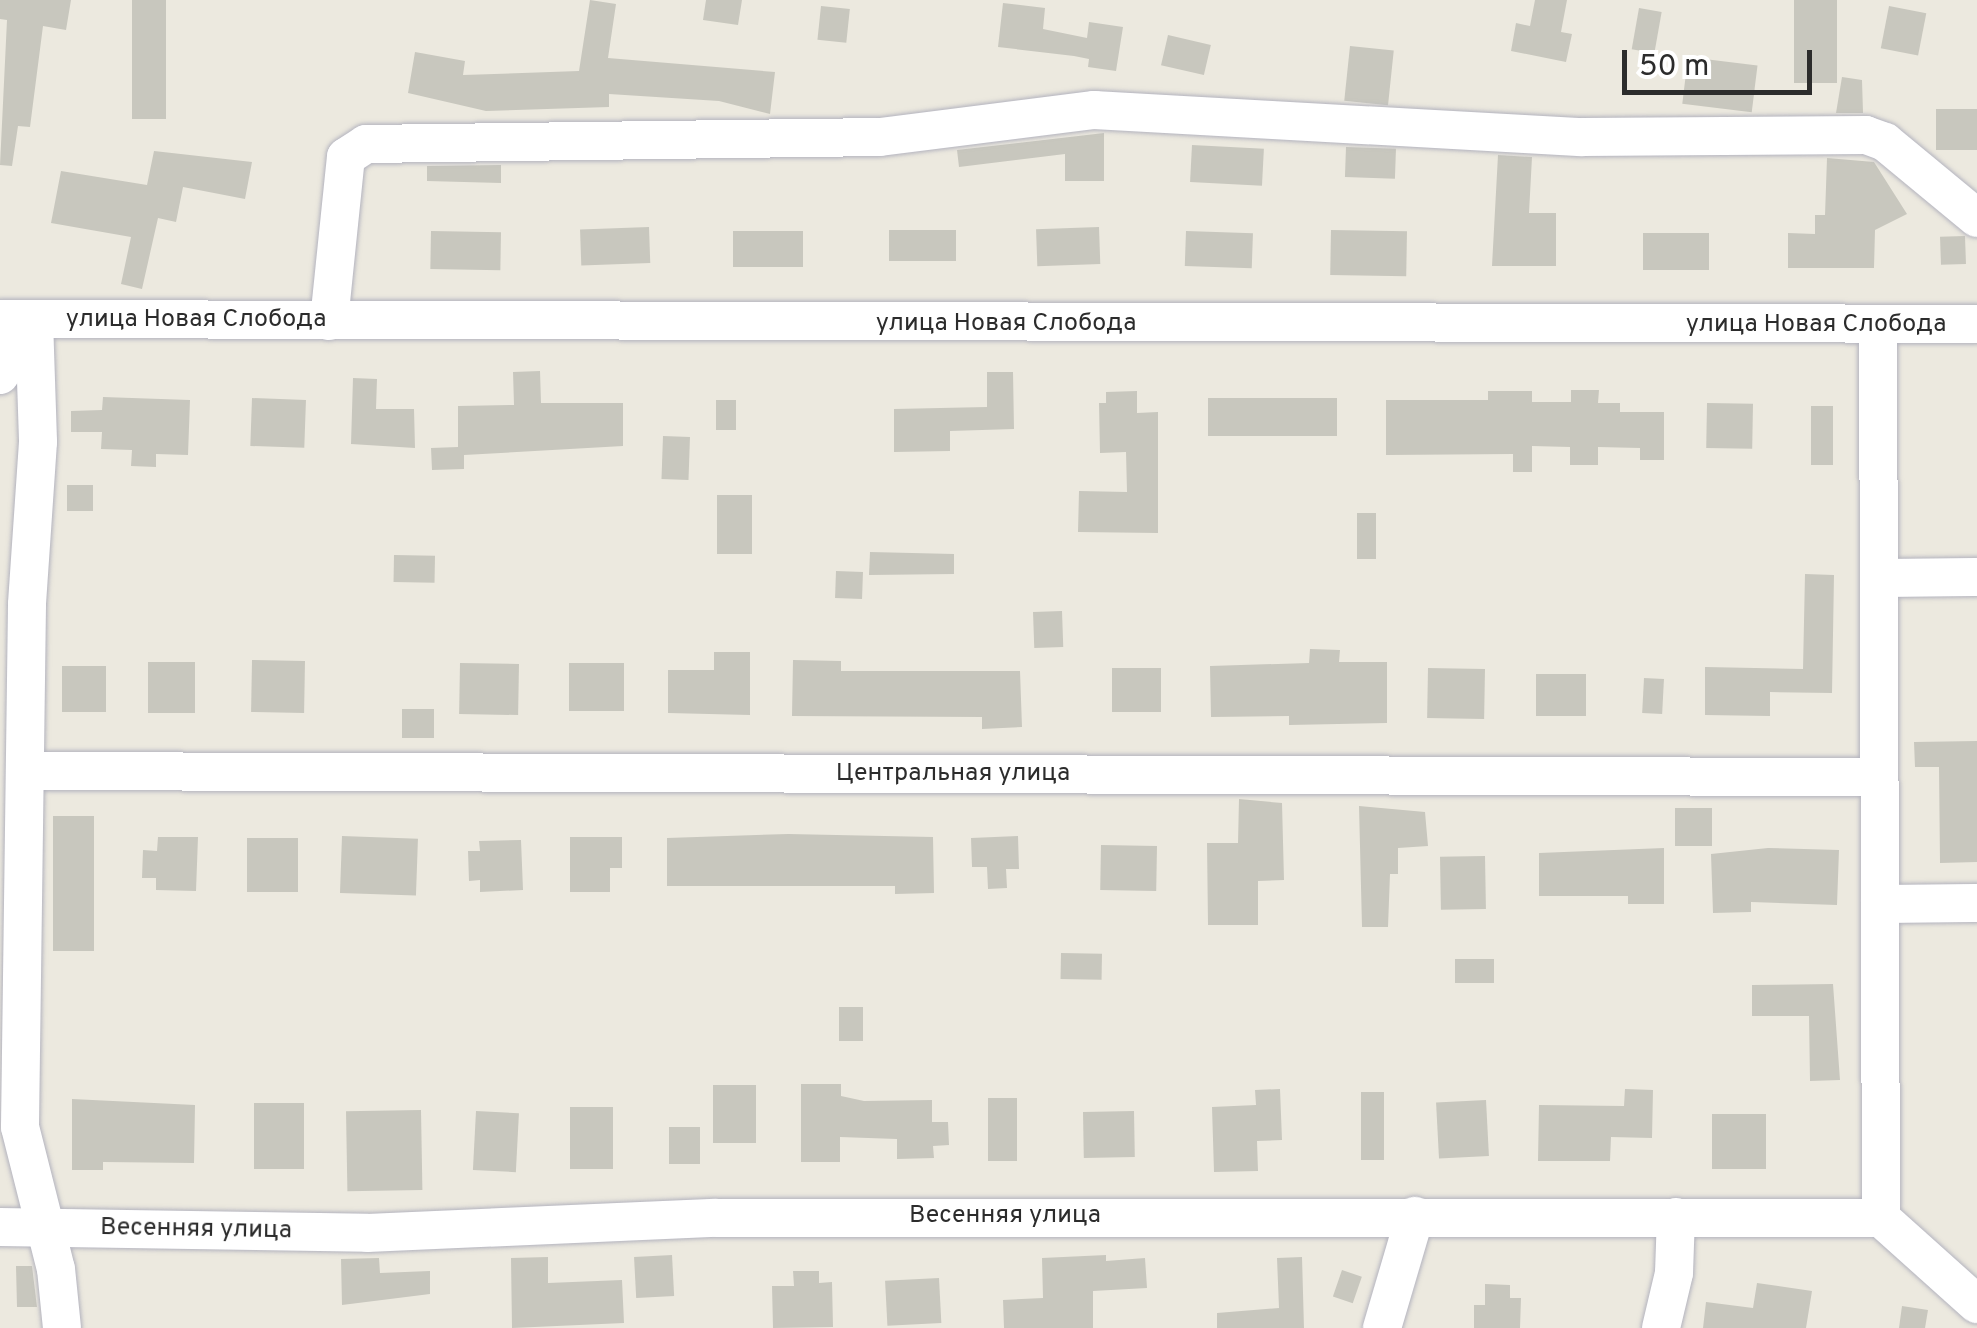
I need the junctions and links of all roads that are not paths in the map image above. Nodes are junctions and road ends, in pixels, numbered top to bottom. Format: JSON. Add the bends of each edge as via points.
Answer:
{"nodes":[{"id":1,"x":1977,"y":218,"type":"edge"},
{"id":2,"x":17,"y":320,"type":"edge"},
{"id":3,"x":329,"y":320,"type":"junction"},
{"id":4,"x":1977,"y":324,"type":"edge"},
{"id":5,"x":1878,"y":325,"type":"junction"},
{"id":6,"x":0,"y":374,"type":"edge"},
{"id":7,"x":1977,"y":577,"type":"edge"},
{"id":8,"x":1881,"y":578,"type":"junction"},
{"id":9,"x":27,"y":605,"type":"junction"},
{"id":10,"x":0,"y":648,"type":"edge"},
{"id":11,"x":28,"y":770,"type":"junction"},
{"id":12,"x":1878,"y":777,"type":"junction"},
{"id":13,"x":1977,"y":902,"type":"edge"},
{"id":14,"x":1880,"y":904,"type":"junction"},
{"id":15,"x":1415,"y":1216,"type":"junction"},
{"id":16,"x":1676,"y":1217,"type":"junction"},
{"id":17,"x":1881,"y":1218,"type":"junction"},
{"id":18,"x":42,"y":1227,"type":"junction"},
{"id":19,"x":0,"y":1228,"type":"edge"},
{"id":20,"x":1965,"y":1310,"type":"edge"},
{"id":21,"x":62,"y":1328,"type":"edge"},
{"id":22,"x":1382,"y":1328,"type":"edge"},
{"id":23,"x":1661,"y":1328,"type":"edge"}],
"edges":[{"from":1,"to":3,"type":"street","via":[[1885,142],[1866,135],[1582,137],[1094,110],[880,137],[366,144],[346,158]]},
{"from":2,"to":3,"type":"street","name":"улица Новая Слобода"},
{"from":2,"to":6,"type":"street","via":[[13,353]]},
{"from":2,"to":9,"type":"street","via":[[30,441]]},
{"from":3,"to":5,"type":"street","name":"улица Новая Слобода"},
{"from":4,"to":5,"type":"street","name":"улица Новая Слобода"},
{"from":5,"to":8,"type":"street"},
{"from":7,"to":8,"type":"street"},
{"from":8,"to":12,"type":"street"},
{"from":9,"to":10,"type":"street"},
{"from":9,"to":11,"type":"street"},
{"from":11,"to":12,"type":"street","name":"Центральная улица"},
{"from":11,"to":18,"type":"street","via":[[20,1127]]},
{"from":12,"to":14,"type":"street"},
{"from":13,"to":14,"type":"street"},
{"from":14,"to":17,"type":"street"},
{"from":15,"to":16,"type":"street","name":"Весенняя улица"},
{"from":15,"to":18,"type":"street","name":"Весенняя улица","via":[[716,1218],[367,1233]]},
{"from":15,"to":22,"type":"street"},
{"from":16,"to":17,"type":"street","name":"Весенняя улица"},
{"from":16,"to":23,"type":"street","via":[[1674,1273]]},
{"from":17,"to":20,"type":"street"},
{"from":18,"to":19,"type":"street","name":"Весенняя улица"},
{"from":18,"to":21,"type":"street","via":[[56,1269]]}]}
